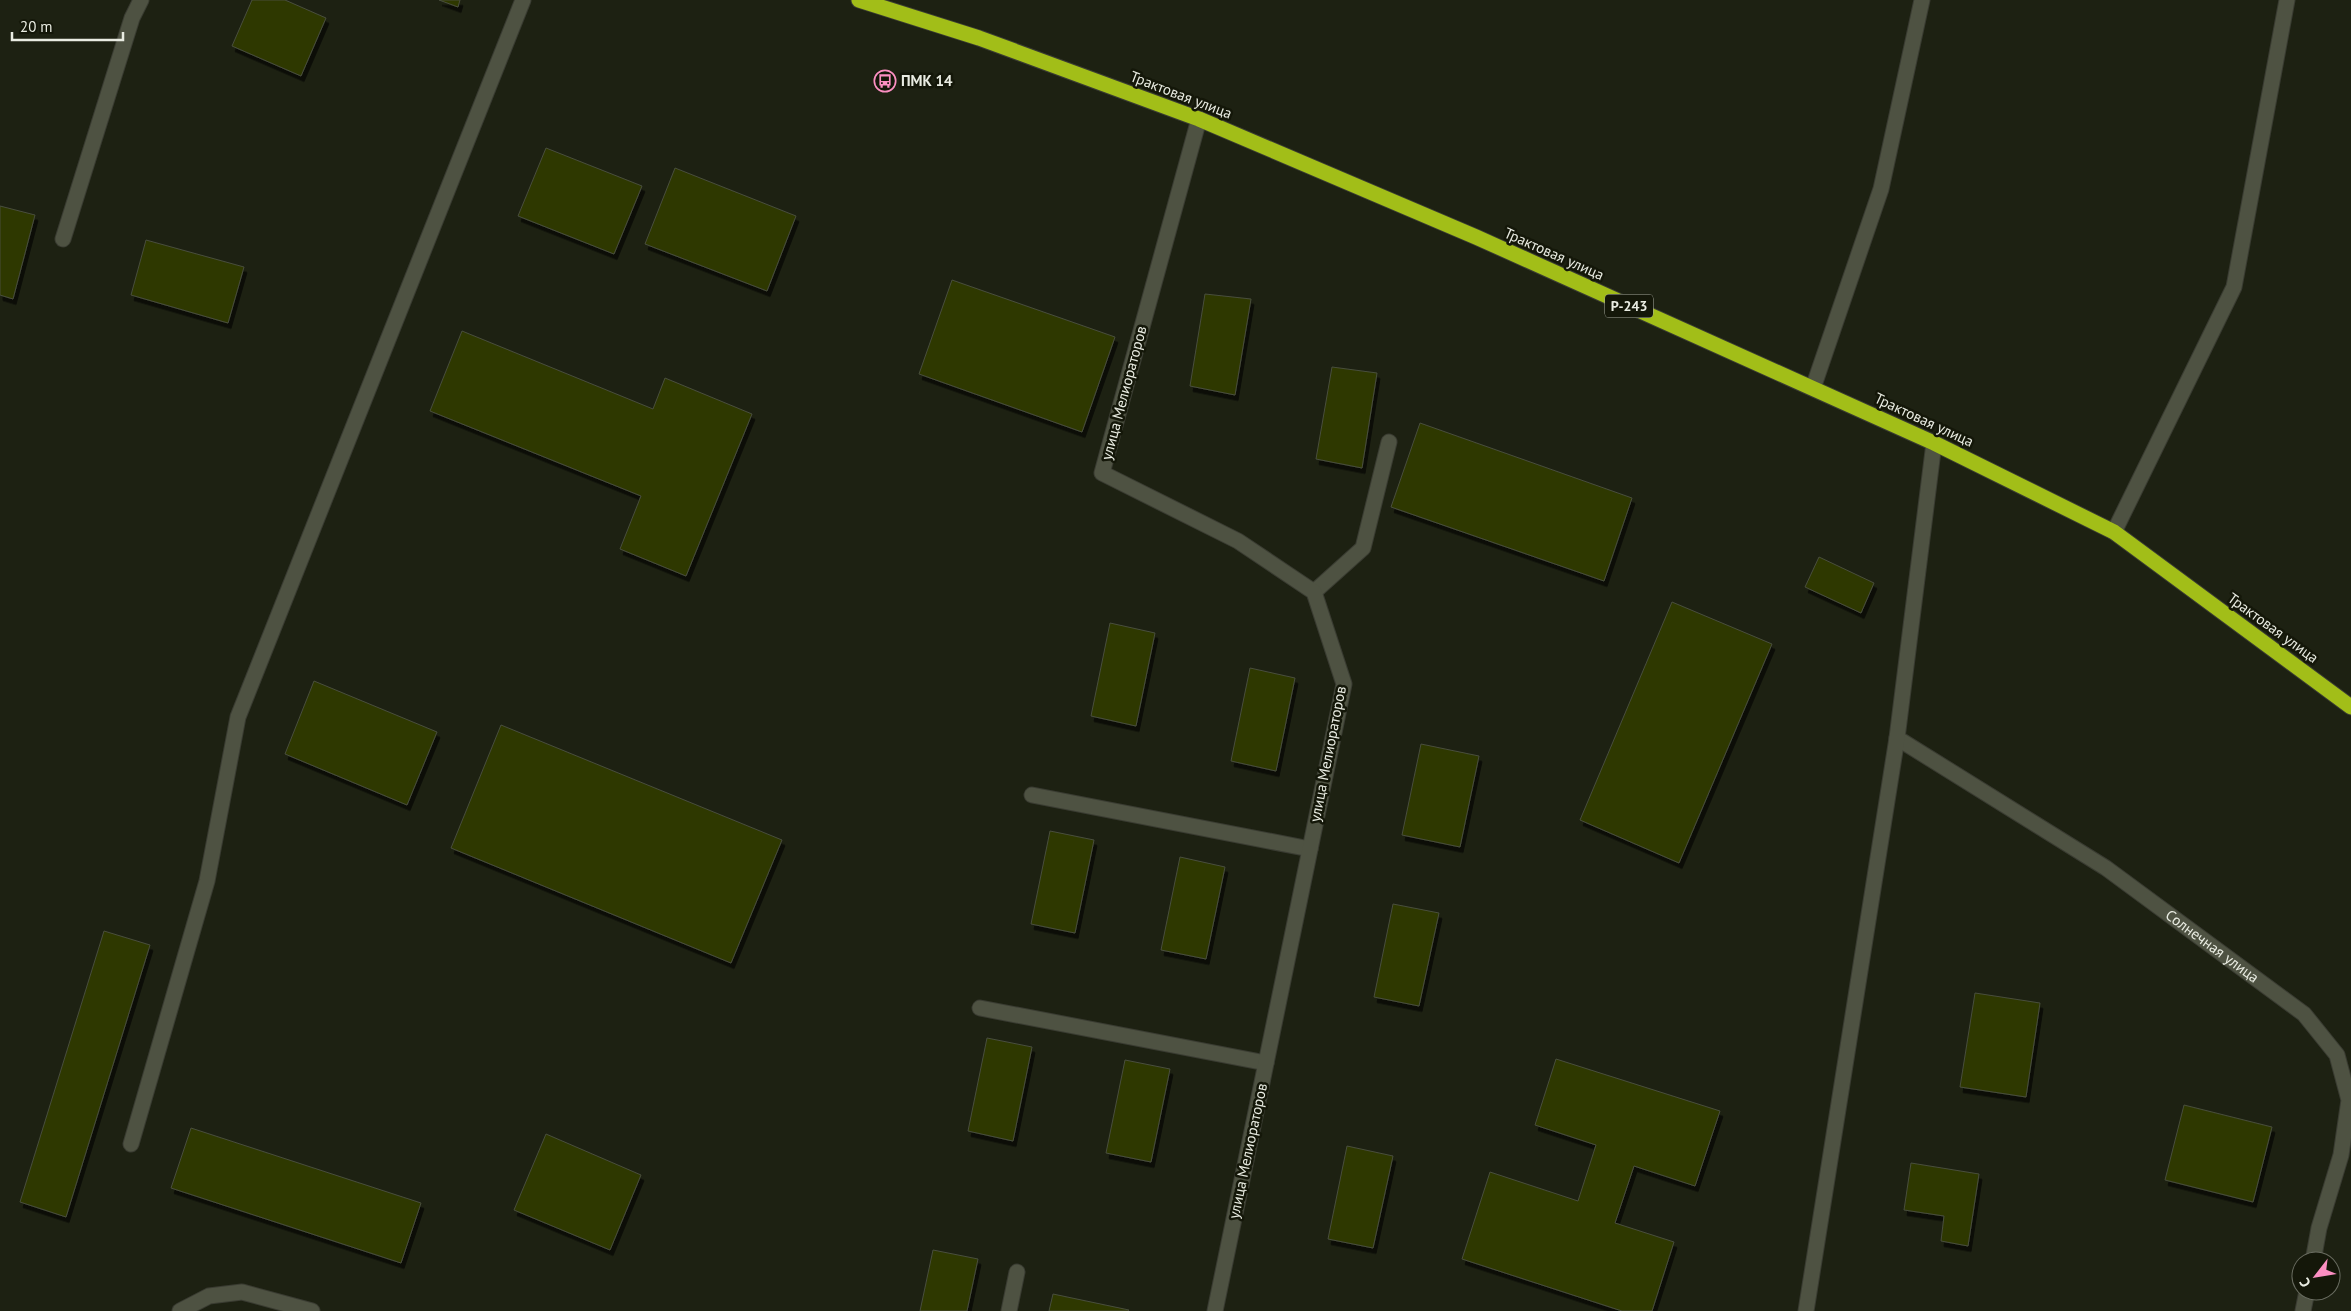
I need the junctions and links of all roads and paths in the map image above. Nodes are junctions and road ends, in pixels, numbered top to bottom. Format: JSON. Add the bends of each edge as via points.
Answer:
{"nodes":[{"id":1,"x":141,"y":0,"type":"edge"},
{"id":2,"x":523,"y":0,"type":"edge"},
{"id":3,"x":859,"y":0,"type":"edge"},
{"id":4,"x":1922,"y":0,"type":"edge"},
{"id":5,"x":2287,"y":0,"type":"edge"},
{"id":6,"x":1199,"y":119,"type":"junction"},
{"id":7,"x":63,"y":240,"type":"dead end"},
{"id":8,"x":1813,"y":388,"type":"junction"},
{"id":9,"x":1389,"y":442,"type":"dead end"},
{"id":10,"x":1934,"y":443,"type":"junction"},
{"id":11,"x":2114,"y":532,"type":"junction"},
{"id":12,"x":1314,"y":592,"type":"junction"},
{"id":13,"x":2351,"y":707,"type":"edge"},
{"id":14,"x":1896,"y":738,"type":"junction"},
{"id":15,"x":1032,"y":795,"type":"dead end"},
{"id":16,"x":1310,"y":849,"type":"junction"},
{"id":17,"x":980,"y":1008,"type":"dead end"},
{"id":18,"x":1266,"y":1063,"type":"junction"},
{"id":19,"x":130,"y":1144,"type":"dead end"},
{"id":20,"x":2315,"y":1251,"type":"edge"},
{"id":21,"x":1017,"y":1272,"type":"dead end"},
{"id":22,"x":180,"y":1311,"type":"edge"},
{"id":23,"x":312,"y":1311,"type":"edge"},
{"id":24,"x":1009,"y":1311,"type":"edge"},
{"id":25,"x":1215,"y":1311,"type":"edge"},
{"id":26,"x":1806,"y":1311,"type":"edge"}],
"edges":[{"from":1,"to":7,"type":"street","via":[[132,18]]},
{"from":2,"to":19,"type":"street","via":[[238,717],[207,880]]},
{"from":3,"to":6,"type":"highway","name":"Трактовая улица","number":"Р-243","via":[[980,38]]},
{"from":4,"to":8,"type":"street","via":[[1881,189]]},
{"from":5,"to":11,"type":"street","via":[[2234,287]]},
{"from":6,"to":8,"type":"highway","name":"Трактовая улица","number":"Р-243"},
{"from":6,"to":12,"type":"street","name":"улица Мелиораторов","via":[[1102,473],[1238,541]]},
{"from":8,"to":10,"type":"highway","name":"Трактовая улица","number":"Р-243"},
{"from":9,"to":12,"type":"street","via":[[1363,548]]},
{"from":10,"to":11,"type":"highway","name":"Трактовая улица","number":"Р-243"},
{"from":10,"to":14,"type":"street"},
{"from":11,"to":13,"type":"highway","name":"Трактовая улица","number":"Р-243"},
{"from":12,"to":16,"type":"street","name":"улица Мелиораторов","via":[[1344,684]]},
{"from":14,"to":20,"type":"street","name":"Солнечная улица","via":[[2106,868],[2304,1014],[2337,1055],[2349,1100],[2341,1155]]},
{"from":14,"to":26,"type":"street"},
{"from":15,"to":16,"type":"street"},
{"from":16,"to":18,"type":"street","name":"улица Мелиораторов"},
{"from":17,"to":18,"type":"street"},
{"from":18,"to":25,"type":"street","name":"улица Мелиораторов"},
{"from":21,"to":24,"type":"street"},
{"from":22,"to":23,"type":"street","via":[[209,1296],[242,1292]]}]}
